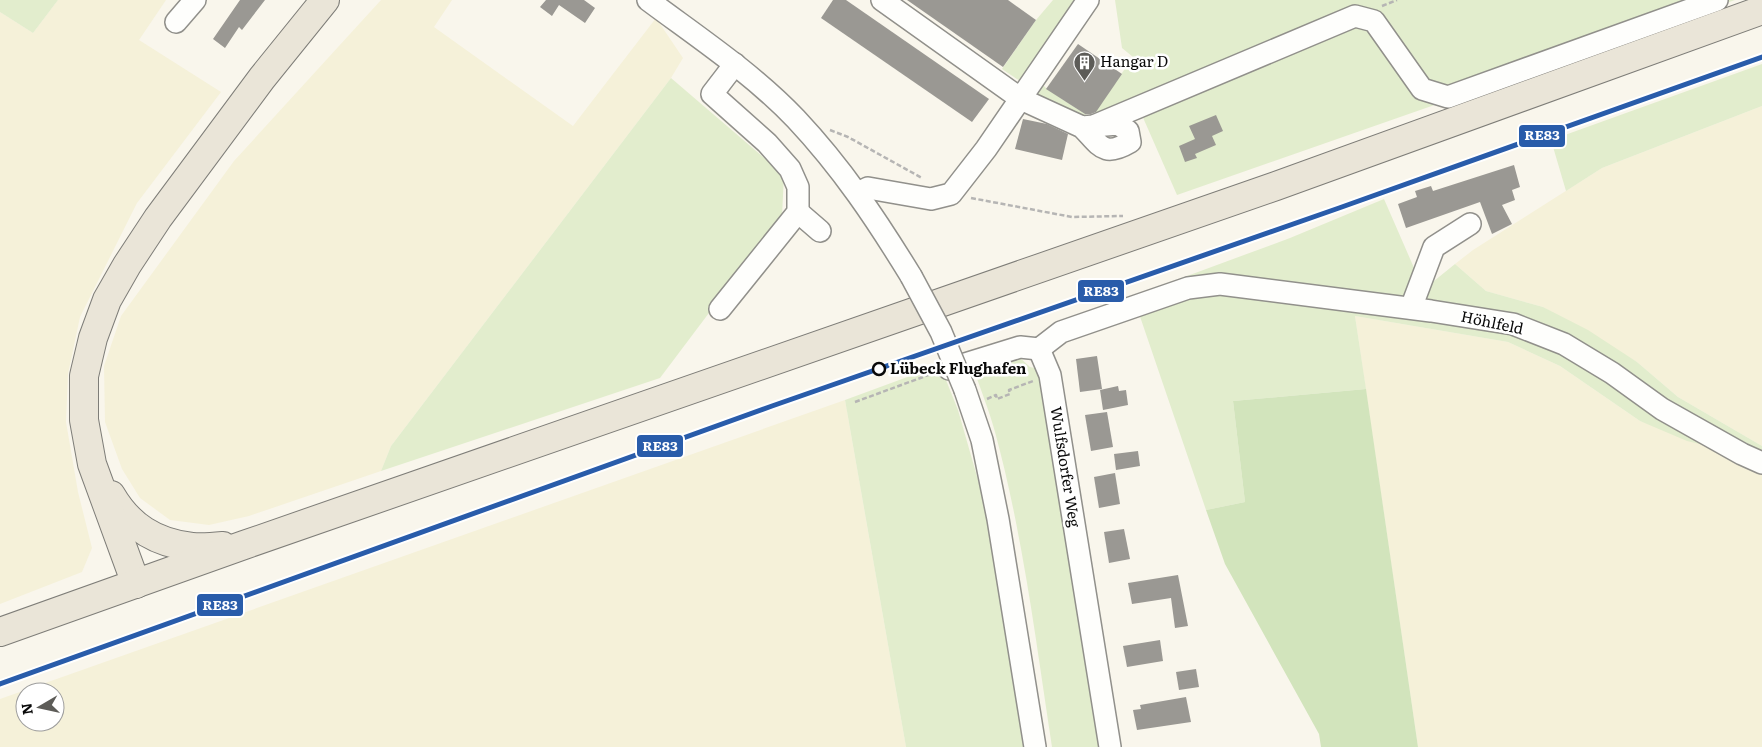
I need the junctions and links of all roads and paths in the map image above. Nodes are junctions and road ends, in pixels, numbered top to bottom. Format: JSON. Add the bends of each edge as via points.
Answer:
{"nodes":[{"id":1,"x":195,"y":0,"type":"edge"},
{"id":2,"x":325,"y":0,"type":"edge"},
{"id":3,"x":648,"y":0,"type":"edge"},
{"id":4,"x":882,"y":0,"type":"edge"},
{"id":5,"x":1088,"y":0,"type":"edge"},
{"id":6,"x":1717,"y":0,"type":"edge"},
{"id":7,"x":1762,"y":10,"type":"edge"},
{"id":8,"x":176,"y":22,"type":"dead end"},
{"id":9,"x":735,"y":64,"type":"junction"},
{"id":10,"x":1021,"y":99,"type":"junction"},
{"id":11,"x":858,"y":193,"type":"junction"},
{"id":12,"x":798,"y":212,"type":"junction"},
{"id":13,"x":1470,"y":224,"type":"dead end"},
{"id":14,"x":820,"y":231,"type":"dead end"},
{"id":15,"x":1411,"y":308,"type":"junction"},
{"id":16,"x":720,"y":309,"type":"dead end"},
{"id":17,"x":1039,"y":349,"type":"junction"},
{"id":18,"x":950,"y":369,"type":"joint"},
{"id":19,"x":1020,"y":386,"type":"dead end"},
{"id":20,"x":973,"y":396,"type":"junction"},
{"id":21,"x":855,"y":402,"type":"dead end"},
{"id":22,"x":1762,"y":463,"type":"edge"},
{"id":23,"x":92,"y":464,"type":"junction"},
{"id":24,"x":244,"y":545,"type":"junction"},
{"id":25,"x":136,"y":584,"type":"junction"},
{"id":26,"x":0,"y":632,"type":"edge"},
{"id":27,"x":1035,"y":747,"type":"edge"},
{"id":28,"x":1110,"y":747,"type":"edge"}],
"edges":[{"from":1,"to":8,"type":"street"},
{"from":2,"to":23,"type":"main road","via":[[262,78],[158,218],[106,300],[84,376],[84,420]]},
{"from":3,"to":9,"type":"street"},
{"from":4,"to":10,"type":"street"},
{"from":5,"to":10,"type":"street"},
{"from":6,"to":10,"type":"street","via":[[1448,97],[1422,89],[1374,21],[1355,16],[1089,126]]},
{"from":7,"to":24,"type":"main road","via":[[1276,186]]},
{"from":9,"to":11,"type":"street","via":[[795,118]]},
{"from":9,"to":12,"type":"street","via":[[712,94],[790,169],[798,187]]},
{"from":10,"to":11,"type":"street","via":[[951,194],[931,199],[868,188]]},
{"from":11,"to":20,"type":"street","bridge":true,"via":[[911,276]]},
{"from":12,"to":14,"type":"street"},
{"from":12,"to":16,"type":"street"},
{"from":13,"to":15,"type":"street","via":[[1434,247]]},
{"from":15,"to":17,"type":"street","name":"Höhlfeld","via":[[1220,284],[1188,288],[1061,332]]},
{"from":15,"to":22,"type":"street","name":"Höhlfeld","via":[[1513,324],[1564,344],[1662,409]]},
{"from":17,"to":18,"type":"street","via":[[1020,348]]},
{"from":17,"to":28,"type":"street","name":"Wulfsdorfer Weg","via":[[1050,375]]},
{"from":18,"to":21,"type":"path"},
{"from":19,"to":20,"type":"path","via":[[998,399],[996,395]]},
{"from":20,"to":27,"type":"street","via":[[998,519]]},
{"from":23,"to":24,"type":"main road","via":[[120,511],[160,541],[193,548]]},
{"from":23,"to":25,"type":"main road"},
{"from":24,"to":25,"type":"main road"},
{"from":25,"to":26,"type":"main road"}]}
